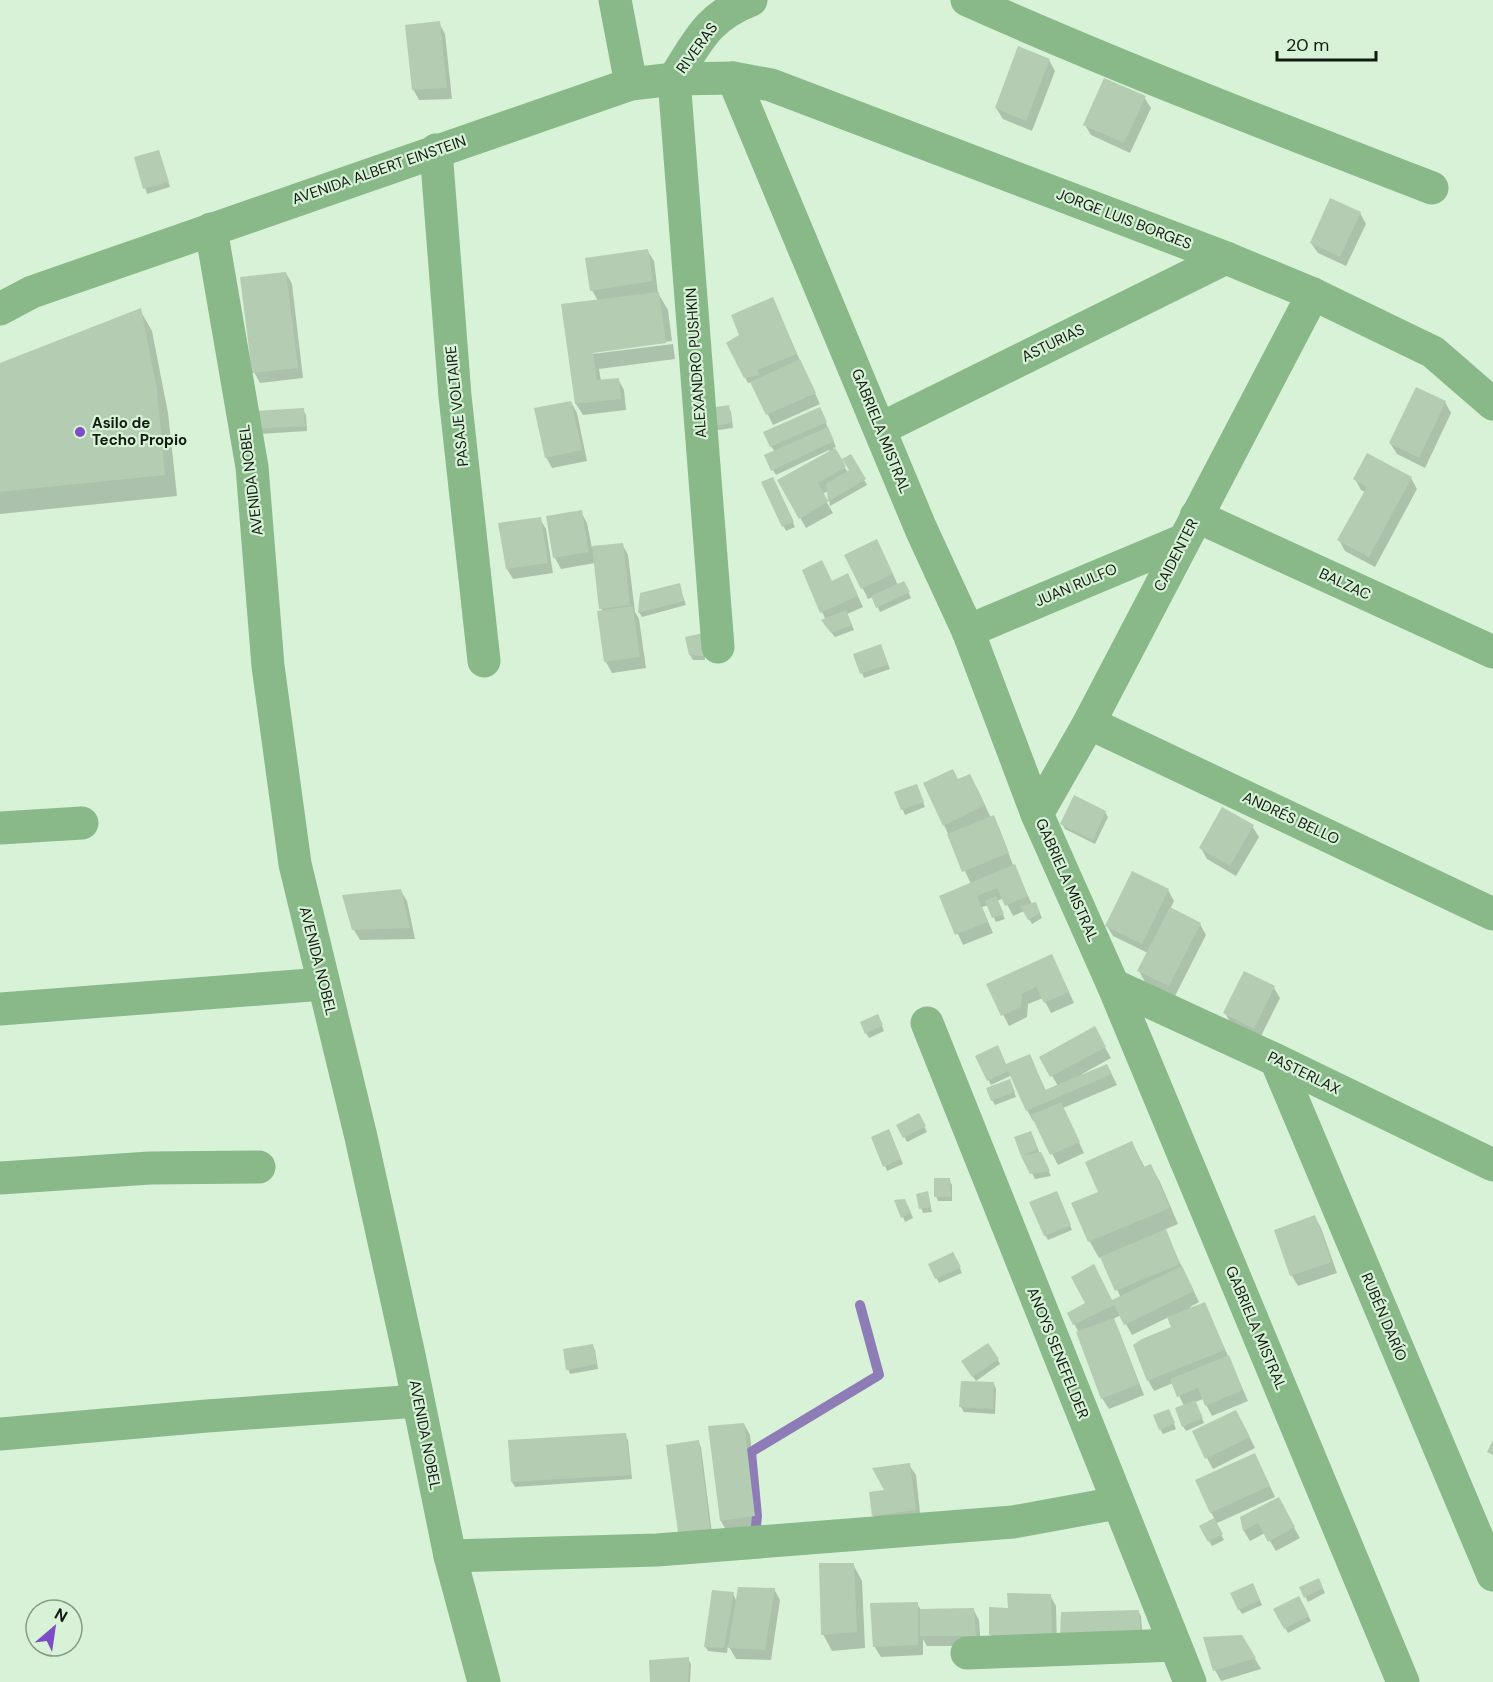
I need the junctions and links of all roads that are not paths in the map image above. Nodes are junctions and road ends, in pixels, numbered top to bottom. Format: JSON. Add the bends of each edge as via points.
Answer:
{"nodes":[{"id":1,"x":615,"y":0,"type":"edge"},
{"id":2,"x":751,"y":0,"type":"edge"},
{"id":3,"x":967,"y":0,"type":"edge"},
{"id":4,"x":733,"y":78,"type":"junction"},
{"id":5,"x":674,"y":79,"type":"junction"},
{"id":6,"x":632,"y":84,"type":"junction"},
{"id":7,"x":436,"y":150,"type":"junction"},
{"id":8,"x":1432,"y":188,"type":"dead end"},
{"id":9,"x":211,"y":229,"type":"junction"},
{"id":10,"x":1226,"y":258,"type":"junction"},
{"id":11,"x":32,"y":292,"type":"junction"},
{"id":12,"x":0,"y":293,"type":"edge"},
{"id":13,"x":1313,"y":294,"type":"junction"},
{"id":14,"x":0,"y":309,"type":"edge"},
{"id":15,"x":1493,"y":404,"type":"edge"},
{"id":16,"x":880,"y":429,"type":"junction"},
{"id":17,"x":1190,"y":528,"type":"junction"},
{"id":18,"x":968,"y":631,"type":"junction"},
{"id":19,"x":718,"y":647,"type":"dead end"},
{"id":20,"x":1493,"y":652,"type":"edge"},
{"id":21,"x":484,"y":661,"type":"dead end"},
{"id":22,"x":1089,"y":723,"type":"junction"},
{"id":23,"x":1037,"y":814,"type":"junction"},
{"id":24,"x":82,"y":823,"type":"dead end"},
{"id":25,"x":0,"y":828,"type":"edge"},
{"id":26,"x":1493,"y":914,"type":"edge"},
{"id":27,"x":323,"y":984,"type":"junction"},
{"id":28,"x":1113,"y":985,"type":"junction"},
{"id":29,"x":0,"y":1009,"type":"edge"},
{"id":30,"x":927,"y":1023,"type":"dead end"},
{"id":31,"x":1276,"y":1060,"type":"junction"},
{"id":32,"x":1493,"y":1165,"type":"edge"},
{"id":33,"x":259,"y":1167,"type":"dead end"},
{"id":34,"x":0,"y":1178,"type":"edge"},
{"id":35,"x":418,"y":1401,"type":"junction"},
{"id":36,"x":0,"y":1434,"type":"edge"},
{"id":37,"x":1118,"y":1503,"type":"junction"},
{"id":38,"x":450,"y":1556,"type":"junction"},
{"id":39,"x":1493,"y":1575,"type":"edge"},
{"id":40,"x":1175,"y":1645,"type":"junction"},
{"id":41,"x":967,"y":1653,"type":"dead end"},
{"id":42,"x":484,"y":1682,"type":"edge"},
{"id":43,"x":1190,"y":1682,"type":"edge"},
{"id":44,"x":1403,"y":1682,"type":"edge"}],
"edges":[{"from":1,"to":6,"type":"street"},
{"from":2,"to":5,"type":"street","name":"RIVERAS","via":[[714,21]]},
{"from":3,"to":8,"type":"street","via":[[1156,81]]},
{"from":4,"to":5,"type":"street","name":"AVENIDA ALBERT EINSTEIN"},
{"from":4,"to":10,"type":"street","name":"JORGE LUIS BORGES","via":[[771,85]]},
{"from":4,"to":16,"type":"street","name":"GABRIELA MISTRAL"},
{"from":5,"to":6,"type":"street","name":"AVENIDA ALBERT EINSTEIN"},
{"from":5,"to":19,"type":"street","name":"ALEXANDRO PUSHKIN"},
{"from":6,"to":7,"type":"street","name":"AVENIDA ALBERT EINSTEIN"},
{"from":7,"to":9,"type":"street","name":"AVENIDA ALBERT EINSTEIN"},
{"from":7,"to":21,"type":"street","name":"PASAJE VOLTAIRE","via":[[454,396]]},
{"from":9,"to":11,"type":"street","name":"AVENIDA ALBERT EINSTEIN"},
{"from":9,"to":27,"type":"street","name":"AVENIDA NOBEL","via":[[252,467],[268,666],[295,864]]},
{"from":10,"to":13,"type":"street","name":"JORGE LUIS BORGES"},
{"from":10,"to":16,"type":"street","name":"ASTURIAS"},
{"from":11,"to":12,"type":"street","name":"AVENIDA ALBERT EINSTEIN"},
{"from":11,"to":14,"type":"street","name":"AVENIDA ALBERT EINSTEIN"},
{"from":13,"to":15,"type":"street","name":"JORGE LUIS BORGES","via":[[1432,352]]},
{"from":13,"to":17,"type":"street","name":"CAIDENTER"},
{"from":16,"to":18,"type":"street","name":"GABRIELA MISTRAL"},
{"from":17,"to":18,"type":"street","name":"JUAN RULFO"},
{"from":17,"to":20,"type":"street","name":"BALZAC"},
{"from":17,"to":22,"type":"street","name":"CAIDENTER"},
{"from":18,"to":23,"type":"street","name":"GABRIELA MISTRAL"},
{"from":22,"to":23,"type":"street","name":"CAIDENTER"},
{"from":22,"to":26,"type":"street","name":"ANDRÉS BELLO"},
{"from":23,"to":28,"type":"street","name":"GABRIELA MISTRAL"},
{"from":24,"to":25,"type":"street"},
{"from":27,"to":29,"type":"street"},
{"from":27,"to":35,"type":"street","name":"AVENIDA NOBEL","via":[[361,1137]]},
{"from":28,"to":31,"type":"street","name":"PASTERLAX"},
{"from":28,"to":44,"type":"street","name":"GABRIELA MISTRAL"},
{"from":30,"to":37,"type":"street","name":"ANOYS SENEFELDER"},
{"from":31,"to":32,"type":"street","name":"PASTERLAX"},
{"from":31,"to":39,"type":"street","name":"RUBÉN DARÍO"},
{"from":33,"to":34,"type":"street","via":[[150,1168]]},
{"from":35,"to":36,"type":"street"},
{"from":35,"to":38,"type":"street","name":"AVENIDA NOBEL"},
{"from":37,"to":38,"type":"street","via":[[1013,1522],[657,1550]]},
{"from":37,"to":40,"type":"street","name":"ANOYS SENEFELDER"},
{"from":38,"to":42,"type":"street","name":"AVENIDA NOBEL"},
{"from":40,"to":41,"type":"street"},
{"from":40,"to":43,"type":"street","name":"ANOYS SENEFELDER"}]}
